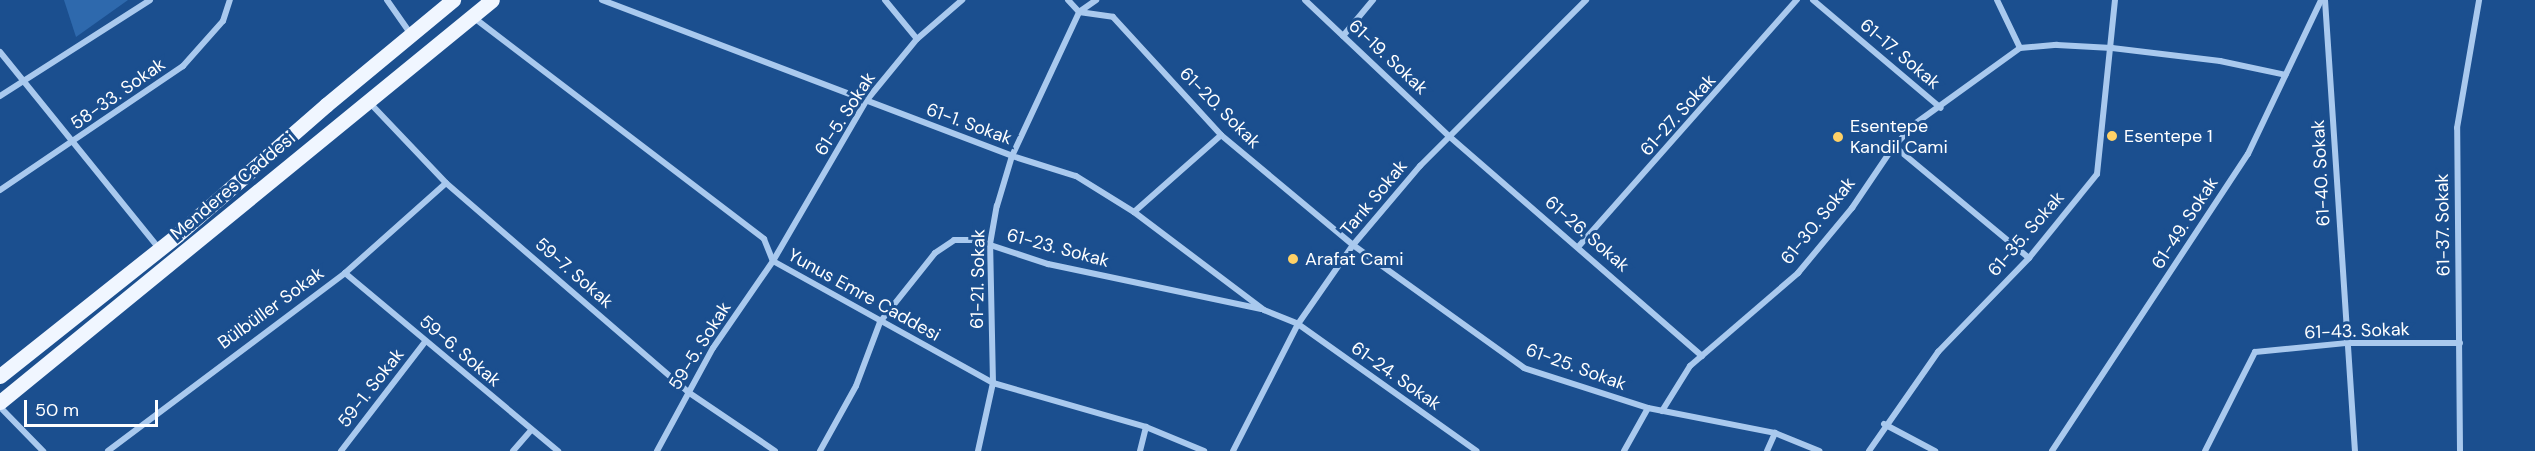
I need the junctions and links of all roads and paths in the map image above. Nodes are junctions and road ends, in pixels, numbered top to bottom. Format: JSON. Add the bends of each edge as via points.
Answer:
{"nodes":[{"id":1,"x":150,"y":0,"type":"edge"},
{"id":2,"x":230,"y":0,"type":"edge"},
{"id":3,"x":387,"y":0,"type":"edge"},
{"id":4,"x":453,"y":0,"type":"edge"},
{"id":5,"x":492,"y":0,"type":"edge"},
{"id":6,"x":602,"y":0,"type":"edge"},
{"id":7,"x":885,"y":0,"type":"edge"},
{"id":8,"x":962,"y":0,"type":"edge"},
{"id":9,"x":1068,"y":0,"type":"edge"},
{"id":10,"x":1096,"y":0,"type":"edge"},
{"id":11,"x":1305,"y":0,"type":"edge"},
{"id":12,"x":1373,"y":0,"type":"edge"},
{"id":13,"x":1586,"y":0,"type":"edge"},
{"id":14,"x":1797,"y":0,"type":"edge"},
{"id":15,"x":1813,"y":0,"type":"edge"},
{"id":16,"x":1997,"y":0,"type":"edge"},
{"id":17,"x":2115,"y":0,"type":"edge"},
{"id":18,"x":2323,"y":0,"type":"edge"},
{"id":19,"x":2479,"y":0,"type":"edge"},
{"id":20,"x":1078,"y":12,"type":"junction"},
{"id":21,"x":473,"y":17,"type":"junction"},
{"id":22,"x":411,"y":33,"type":"junction"},
{"id":23,"x":1343,"y":36,"type":"junction"},
{"id":24,"x":917,"y":39,"type":"junction"},
{"id":25,"x":2020,"y":48,"type":"junction"},
{"id":26,"x":2112,"y":48,"type":"junction"},
{"id":27,"x":0,"y":51,"type":"edge"},
{"id":28,"x":2286,"y":75,"type":"junction"},
{"id":29,"x":24,"y":81,"type":"junction"},
{"id":30,"x":0,"y":96,"type":"edge"},
{"id":31,"x":367,"y":101,"type":"junction"},
{"id":32,"x":866,"y":101,"type":"junction"},
{"id":33,"x":1941,"y":108,"type":"junction"},
{"id":34,"x":1221,"y":135,"type":"junction"},
{"id":35,"x":1450,"y":137,"type":"junction"},
{"id":36,"x":74,"y":143,"type":"junction"},
{"id":37,"x":1894,"y":146,"type":"junction"},
{"id":38,"x":1012,"y":156,"type":"junction"},
{"id":39,"x":446,"y":183,"type":"junction"},
{"id":40,"x":0,"y":190,"type":"edge"},
{"id":41,"x":1134,"y":212,"type":"junction"},
{"id":42,"x":990,"y":244,"type":"junction"},
{"id":43,"x":1353,"y":245,"type":"junction"},
{"id":44,"x":1579,"y":246,"type":"junction"},
{"id":45,"x":160,"y":249,"type":"junction"},
{"id":46,"x":2029,"y":258,"type":"junction"},
{"id":47,"x":773,"y":261,"type":"junction"},
{"id":48,"x":345,"y":273,"type":"junction"},
{"id":49,"x":1264,"y":310,"type":"junction"},
{"id":50,"x":880,"y":322,"type":"junction"},
{"id":51,"x":1298,"y":324,"type":"junction"},
{"id":52,"x":425,"y":342,"type":"junction"},
{"id":53,"x":2460,"y":343,"type":"junction"},
{"id":54,"x":2346,"y":344,"type":"junction"},
{"id":55,"x":1702,"y":356,"type":"junction"},
{"id":56,"x":0,"y":376,"type":"edge"},
{"id":57,"x":993,"y":383,"type":"junction"},
{"id":58,"x":688,"y":392,"type":"junction"},
{"id":59,"x":0,"y":402,"type":"edge"},
{"id":60,"x":0,"y":407,"type":"edge"},
{"id":61,"x":1648,"y":408,"type":"junction"},
{"id":62,"x":1662,"y":411,"type":"junction"},
{"id":63,"x":1884,"y":424,"type":"junction"},
{"id":64,"x":1146,"y":427,"type":"junction"},
{"id":65,"x":531,"y":430,"type":"junction"},
{"id":66,"x":1775,"y":433,"type":"junction"},
{"id":67,"x":43,"y":451,"type":"edge"},
{"id":68,"x":108,"y":451,"type":"edge"},
{"id":69,"x":341,"y":451,"type":"edge"},
{"id":70,"x":513,"y":451,"type":"edge"},
{"id":71,"x":558,"y":451,"type":"edge"},
{"id":72,"x":657,"y":451,"type":"edge"},
{"id":73,"x":775,"y":451,"type":"edge"},
{"id":74,"x":820,"y":451,"type":"edge"},
{"id":75,"x":978,"y":451,"type":"edge"},
{"id":76,"x":1140,"y":451,"type":"edge"},
{"id":77,"x":1204,"y":451,"type":"edge"},
{"id":78,"x":1233,"y":451,"type":"edge"},
{"id":79,"x":1477,"y":451,"type":"edge"},
{"id":80,"x":1624,"y":451,"type":"edge"},
{"id":81,"x":1767,"y":451,"type":"edge"},
{"id":82,"x":1819,"y":451,"type":"edge"},
{"id":83,"x":1869,"y":451,"type":"edge"},
{"id":84,"x":1935,"y":451,"type":"edge"},
{"id":85,"x":2052,"y":451,"type":"edge"},
{"id":86,"x":2205,"y":451,"type":"edge"},
{"id":87,"x":2355,"y":451,"type":"edge"},
{"id":88,"x":2460,"y":451,"type":"edge"}],
"edges":[{"from":1,"to":29,"type":"street"},
{"from":2,"to":36,"type":"street","name":"58-33. Sokak","via":[[223,21],[183,66]]},
{"from":3,"to":22,"type":"street"},
{"from":4,"to":22,"type":"main road","name":"Menderes Caddesi"},
{"from":5,"to":21,"type":"main road","name":"Menderes Caddesi"},
{"from":6,"to":32,"type":"street","name":"61-1. Sokak"},
{"from":7,"to":24,"type":"street"},
{"from":8,"to":24,"type":"street","name":"61-5. Sokak"},
{"from":9,"to":20,"type":"street"},
{"from":10,"to":20,"type":"street"},
{"from":11,"to":23,"type":"street","name":"61-19. Sokak"},
{"from":12,"to":23,"type":"street"},
{"from":13,"to":35,"type":"street","name":"Tarık Sokak"},
{"from":14,"to":44,"type":"street","name":"61-27. Sokak"},
{"from":15,"to":33,"type":"street","name":"61-17. Sokak"},
{"from":16,"to":25,"type":"street"},
{"from":17,"to":26,"type":"street","name":"61-35. Sokak"},
{"from":18,"to":28,"type":"street","name":"61-49. Sokak"},
{"from":18,"to":54,"type":"street","name":"61-40. Sokak"},
{"from":19,"to":53,"type":"street","name":"61-37. Sokak","via":[[2461,87],[2457,128]]},
{"from":20,"to":34,"type":"street","name":"61-20. Sokak","via":[[1113,17]]},
{"from":20,"to":38,"type":"street","name":"61-21. Sokak"},
{"from":21,"to":31,"type":"main road","name":"Menderes Caddesi"},
{"from":21,"to":47,"type":"street","name":"Yunus Emre Caddesi","via":[[764,239]]},
{"from":22,"to":45,"type":"main road","name":"Menderes Caddesi"},
{"from":23,"to":35,"type":"street","name":"61-19. Sokak"},
{"from":24,"to":32,"type":"street","name":"61-5. Sokak"},
{"from":25,"to":26,"type":"street"},
{"from":25,"to":33,"type":"street","name":"61-30. Sokak"},
{"from":26,"to":28,"type":"street","via":[[2220,61]]},
{"from":26,"to":46,"type":"street","name":"61-35. Sokak","via":[[2097,174]]},
{"from":27,"to":29,"type":"street"},
{"from":28,"to":85,"type":"street","name":"61-49. Sokak","via":[[2248,154]]},
{"from":29,"to":30,"type":"street"},
{"from":29,"to":36,"type":"street"},
{"from":31,"to":39,"type":"street","name":"59-7. Sokak"},
{"from":31,"to":59,"type":"main road","name":"Menderes Caddesi"},
{"from":32,"to":38,"type":"street","name":"61-1. Sokak"},
{"from":32,"to":47,"type":"street","name":"61-5. Sokak"},
{"from":33,"to":37,"type":"street","name":"61-30. Sokak","via":[[1917,123]]},
{"from":34,"to":41,"type":"street"},
{"from":34,"to":43,"type":"street","name":"61-20. Sokak"},
{"from":35,"to":43,"type":"street","name":"Tarık Sokak"},
{"from":35,"to":44,"type":"street","name":"61-26. Sokak"},
{"from":36,"to":40,"type":"street","name":"58-33. Sokak"},
{"from":36,"to":45,"type":"street"},
{"from":37,"to":46,"type":"street"},
{"from":37,"to":55,"type":"street","name":"61-30. Sokak","via":[[1852,208],[1798,273]]},
{"from":38,"to":41,"type":"street","name":"61-1. Sokak","via":[[1076,176]]},
{"from":38,"to":42,"type":"street","name":"61-21. Sokak"},
{"from":39,"to":48,"type":"street","name":"Bülbüller Sokak"},
{"from":39,"to":58,"type":"street","name":"59-7. Sokak"},
{"from":41,"to":49,"type":"street","name":"61-1. Sokak"},
{"from":42,"to":49,"type":"street","name":"61-23. Sokak","via":[[1048,264]]},
{"from":42,"to":50,"type":"street","name":"61-23. Sokak","via":[[954,240],[935,253]]},
{"from":42,"to":57,"type":"street","name":"61-21. Sokak"},
{"from":43,"to":51,"type":"street","name":"Tarık Sokak"},
{"from":43,"to":61,"type":"street","name":"61-25. Sokak","via":[[1524,368]]},
{"from":44,"to":55,"type":"street","name":"61-26. Sokak"},
{"from":45,"to":56,"type":"main road","name":"Menderes Caddesi"},
{"from":46,"to":63,"type":"street","name":"61-35. Sokak","via":[[1938,352]]},
{"from":47,"to":50,"type":"street","name":"Yunus Emre Caddesi"},
{"from":47,"to":58,"type":"street","name":"59-5. Sokak"},
{"from":48,"to":52,"type":"street","name":"59-6. Sokak"},
{"from":48,"to":68,"type":"street","name":"Bülbüller Sokak"},
{"from":49,"to":51,"type":"street","name":"61-1. Sokak"},
{"from":50,"to":57,"type":"street","name":"Yunus Emre Caddesi"},
{"from":50,"to":74,"type":"street","name":"61-23. Sokak","via":[[856,386]]},
{"from":51,"to":78,"type":"street","name":"Tarık Sokak"},
{"from":51,"to":79,"type":"street","name":"61-24. Sokak"},
{"from":52,"to":65,"type":"street","name":"59-6. Sokak"},
{"from":52,"to":69,"type":"street","name":"59-1. Sokak"},
{"from":53,"to":54,"type":"street","name":"61-43. Sokak"},
{"from":53,"to":88,"type":"street","name":"61-37. Sokak"},
{"from":54,"to":86,"type":"street","name":"61-43. Sokak","via":[[2255,352]]},
{"from":54,"to":87,"type":"street","name":"61-40. Sokak"},
{"from":55,"to":62,"type":"street","name":"61-30. Sokak","via":[[1690,366]]},
{"from":57,"to":64,"type":"street","name":"Yunus Emre Caddesi"},
{"from":57,"to":75,"type":"street","name":"61-21. Sokak"},
{"from":58,"to":72,"type":"street","name":"59-5. Sokak"},
{"from":58,"to":73,"type":"street","name":"59-7. Sokak"},
{"from":60,"to":67,"type":"street"},
{"from":61,"to":62,"type":"street","name":"61-25. Sokak"},
{"from":61,"to":80,"type":"street"},
{"from":62,"to":66,"type":"street","name":"61-25. Sokak"},
{"from":63,"to":83,"type":"street","name":"61-35. Sokak"},
{"from":63,"to":84,"type":"street"},
{"from":64,"to":76,"type":"street"},
{"from":64,"to":77,"type":"street","name":"Yunus Emre Caddesi"},
{"from":65,"to":70,"type":"street"},
{"from":65,"to":71,"type":"street","name":"59-6. Sokak"},
{"from":66,"to":81,"type":"street"},
{"from":66,"to":82,"type":"street","name":"61-25. Sokak"}]}
